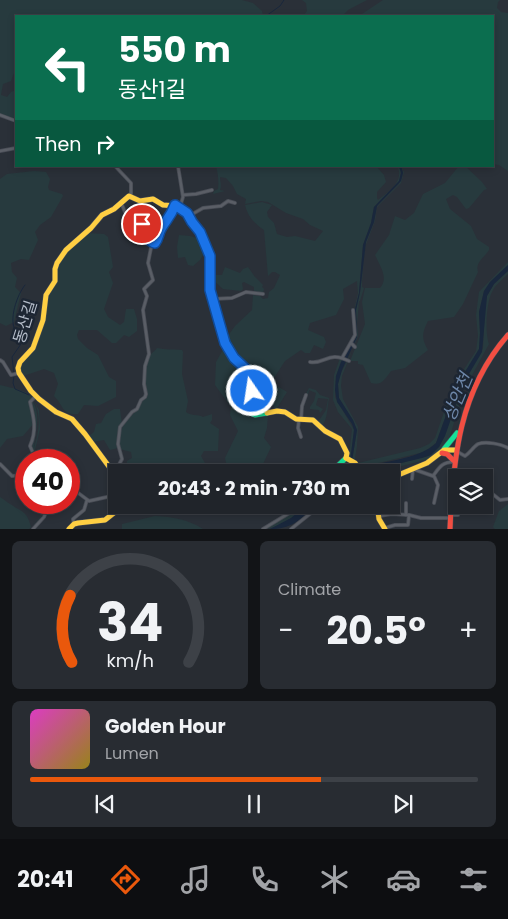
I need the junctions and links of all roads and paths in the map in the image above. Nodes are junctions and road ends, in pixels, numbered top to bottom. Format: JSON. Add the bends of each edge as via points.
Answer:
{"nodes":[{"id":1,"x":0,"y":115,"type":"edge"},
{"id":2,"x":15,"y":122,"type":"edge"},
{"id":3,"x":15,"y":148,"type":"edge"},
{"id":4,"x":0,"y":151,"type":"edge"},
{"id":5,"x":116,"y":167,"type":"edge"},
{"id":6,"x":178,"y":167,"type":"edge"},
{"id":7,"x":212,"y":190,"type":"dead end"},
{"id":8,"x":182,"y":194,"type":"junction"},
{"id":9,"x":131,"y":197,"type":"junction"},
{"id":10,"x":142,"y":201,"type":"junction"},
{"id":11,"x":120,"y":203,"type":"junction"},
{"id":12,"x":235,"y":204,"type":"dead end"},
{"id":13,"x":177,"y":206,"type":"junction"},
{"id":14,"x":189,"y":216,"type":"junction"},
{"id":15,"x":142,"y":227,"type":"junction"},
{"id":16,"x":152,"y":243,"type":"junction"},
{"id":17,"x":263,"y":294,"type":"dead end"},
{"id":18,"x":213,"y":299,"type":"junction"},
{"id":19,"x":353,"y":310,"type":"dead end"},
{"id":20,"x":508,"y":335,"type":"edge"},
{"id":21,"x":342,"y":358,"type":"junction"},
{"id":22,"x":0,"y":360,"type":"edge"},
{"id":23,"x":348,"y":361,"type":"dead end"},
{"id":24,"x":310,"y":362,"type":"dead end"},
{"id":25,"x":19,"y":373,"type":"junction"},
{"id":26,"x":306,"y":395,"type":"dead end"},
{"id":27,"x":33,"y":398,"type":"junction"},
{"id":28,"x":300,"y":420,"type":"junction"},
{"id":29,"x":460,"y":428,"type":"junction"},
{"id":30,"x":301,"y":436,"type":"dead end"},
{"id":31,"x":508,"y":448,"type":"edge"},
{"id":32,"x":31,"y":449,"type":"edge"},
{"id":33,"x":455,"y":450,"type":"junction"},
{"id":34,"x":441,"y":453,"type":"junction"},
{"id":35,"x":347,"y":458,"type":"junction"},
{"id":36,"x":453,"y":462,"type":"junction"},
{"id":37,"x":0,"y":464,"type":"edge"},
{"id":38,"x":119,"y":464,"type":"edge"},
{"id":39,"x":340,"y":464,"type":"edge"},
{"id":40,"x":356,"y":464,"type":"edge"},
{"id":41,"x":108,"y":466,"type":"edge"},
{"id":42,"x":413,"y":469,"type":"junction"},
{"id":43,"x":400,"y":474,"type":"edge"},
{"id":44,"x":15,"y":476,"type":"edge"},
{"id":45,"x":433,"y":476,"type":"junction"},
{"id":46,"x":412,"y":479,"type":"dead end"},
{"id":47,"x":80,"y":495,"type":"edge"},
{"id":48,"x":493,"y":495,"type":"edge"},
{"id":49,"x":108,"y":496,"type":"edge"},
{"id":50,"x":508,"y":499,"type":"edge"},
{"id":51,"x":87,"y":500,"type":"junction"},
{"id":52,"x":406,"y":503,"type":"dead end"},
{"id":53,"x":434,"y":503,"type":"dead end"},
{"id":54,"x":45,"y":514,"type":"edge"},
{"id":55,"x":113,"y":514,"type":"edge"},
{"id":56,"x":289,"y":514,"type":"edge"},
{"id":57,"x":310,"y":514,"type":"edge"},
{"id":58,"x":458,"y":514,"type":"edge"},
{"id":59,"x":408,"y":515,"type":"junction"},
{"id":60,"x":379,"y":516,"type":"joint"},
{"id":61,"x":451,"y":516,"type":"junction"},
{"id":62,"x":74,"y":524,"type":"junction"},
{"id":63,"x":33,"y":529,"type":"edge"},
{"id":64,"x":69,"y":529,"type":"edge"},
{"id":65,"x":263,"y":529,"type":"edge"},
{"id":66,"x":291,"y":529,"type":"edge"},
{"id":67,"x":385,"y":529,"type":"edge"},
{"id":68,"x":450,"y":529,"type":"edge"}],
"edges":[{"from":1,"to":2,"type":"street"},
{"from":3,"to":4,"type":"street"},
{"from":5,"to":9,"type":"street","via":[[131,183]]},
{"from":6,"to":8,"type":"street"},
{"from":7,"to":8,"type":"street"},
{"from":8,"to":13,"type":"street","via":[[183,200]]},
{"from":9,"to":10,"type":"street"},
{"from":9,"to":11,"type":"street","name":"동산길"},
{"from":10,"to":13,"type":"street","via":[[153,199],[163,205]]},
{"from":10,"to":15,"type":"street"},
{"from":11,"to":15,"type":"street","via":[[128,220]]},
{"from":11,"to":25,"type":"street","name":"동산길","via":[[102,215],[57,263],[55,280],[46,294],[43,320],[33,348],[20,362]]},
{"from":12,"to":14,"type":"street","via":[[228,201]]},
{"from":13,"to":14,"type":"street"},
{"from":13,"to":16,"type":"street"},
{"from":14,"to":18,"type":"street","via":[[210,254]]},
{"from":15,"to":16,"type":"street"},
{"from":16,"to":38,"type":"street","via":[[148,264],[153,280],[144,289],[147,296],[143,309],[148,354],[146,394],[120,427],[118,442],[122,459]]},
{"from":17,"to":18,"type":"street","via":[[244,293],[229,299]]},
{"from":18,"to":28,"type":"street","via":[[226,346],[254,380],[247,401],[250,413],[255,415],[277,410]]},
{"from":19,"to":21,"type":"street","via":[[353,345]]},
{"from":20,"to":29,"type":"street","via":[[482,373],[466,406]]},
{"from":21,"to":23,"type":"street"},
{"from":21,"to":24,"type":"street"},
{"from":22,"to":25,"type":"street","via":[[11,375]]},
{"from":25,"to":27,"type":"street"},
{"from":26,"to":28,"type":"street"},
{"from":27,"to":32,"type":"street","via":[[30,403],[35,424]]},
{"from":27,"to":41,"type":"street","via":[[76,423]]},
{"from":28,"to":30,"type":"street","via":[[298,429]]},
{"from":28,"to":35,"type":"street","via":[[313,420],[338,438]]},
{"from":29,"to":33,"type":"street"},
{"from":29,"to":34,"type":"street"},
{"from":31,"to":33,"type":"street","via":[[482,444],[463,456]]},
{"from":33,"to":34,"type":"street"},
{"from":33,"to":36,"type":"street"},
{"from":34,"to":36,"type":"street","via":[[447,454]]},
{"from":34,"to":42,"type":"street","via":[[428,464]]},
{"from":35,"to":39,"type":"street"},
{"from":35,"to":40,"type":"street"},
{"from":36,"to":45,"type":"street","via":[[442,465]]},
{"from":36,"to":61,"type":"street"},
{"from":37,"to":44,"type":"street"},
{"from":42,"to":43,"type":"street"},
{"from":42,"to":45,"type":"street"},
{"from":42,"to":46,"type":"street"},
{"from":45,"to":53,"type":"street","via":[[438,484]]},
{"from":47,"to":51,"type":"street"},
{"from":48,"to":50,"type":"street","via":[[500,500]]},
{"from":49,"to":51,"type":"street"},
{"from":51,"to":62,"type":"street","via":[[84,510],[73,519]]},
{"from":52,"to":59,"type":"street"},
{"from":54,"to":63,"type":"street"},
{"from":55,"to":62,"type":"street","via":[[105,520]]},
{"from":56,"to":65,"type":"street"},
{"from":57,"to":66,"type":"street"},
{"from":58,"to":61,"type":"street"},
{"from":59,"to":60,"type":"street"},
{"from":59,"to":61,"type":"street","via":[[422,518]]},
{"from":59,"to":67,"type":"street","via":[[409,524]]},
{"from":60,"to":67,"type":"street"},
{"from":61,"to":68,"type":"street"},
{"from":62,"to":64,"type":"street"}]}
